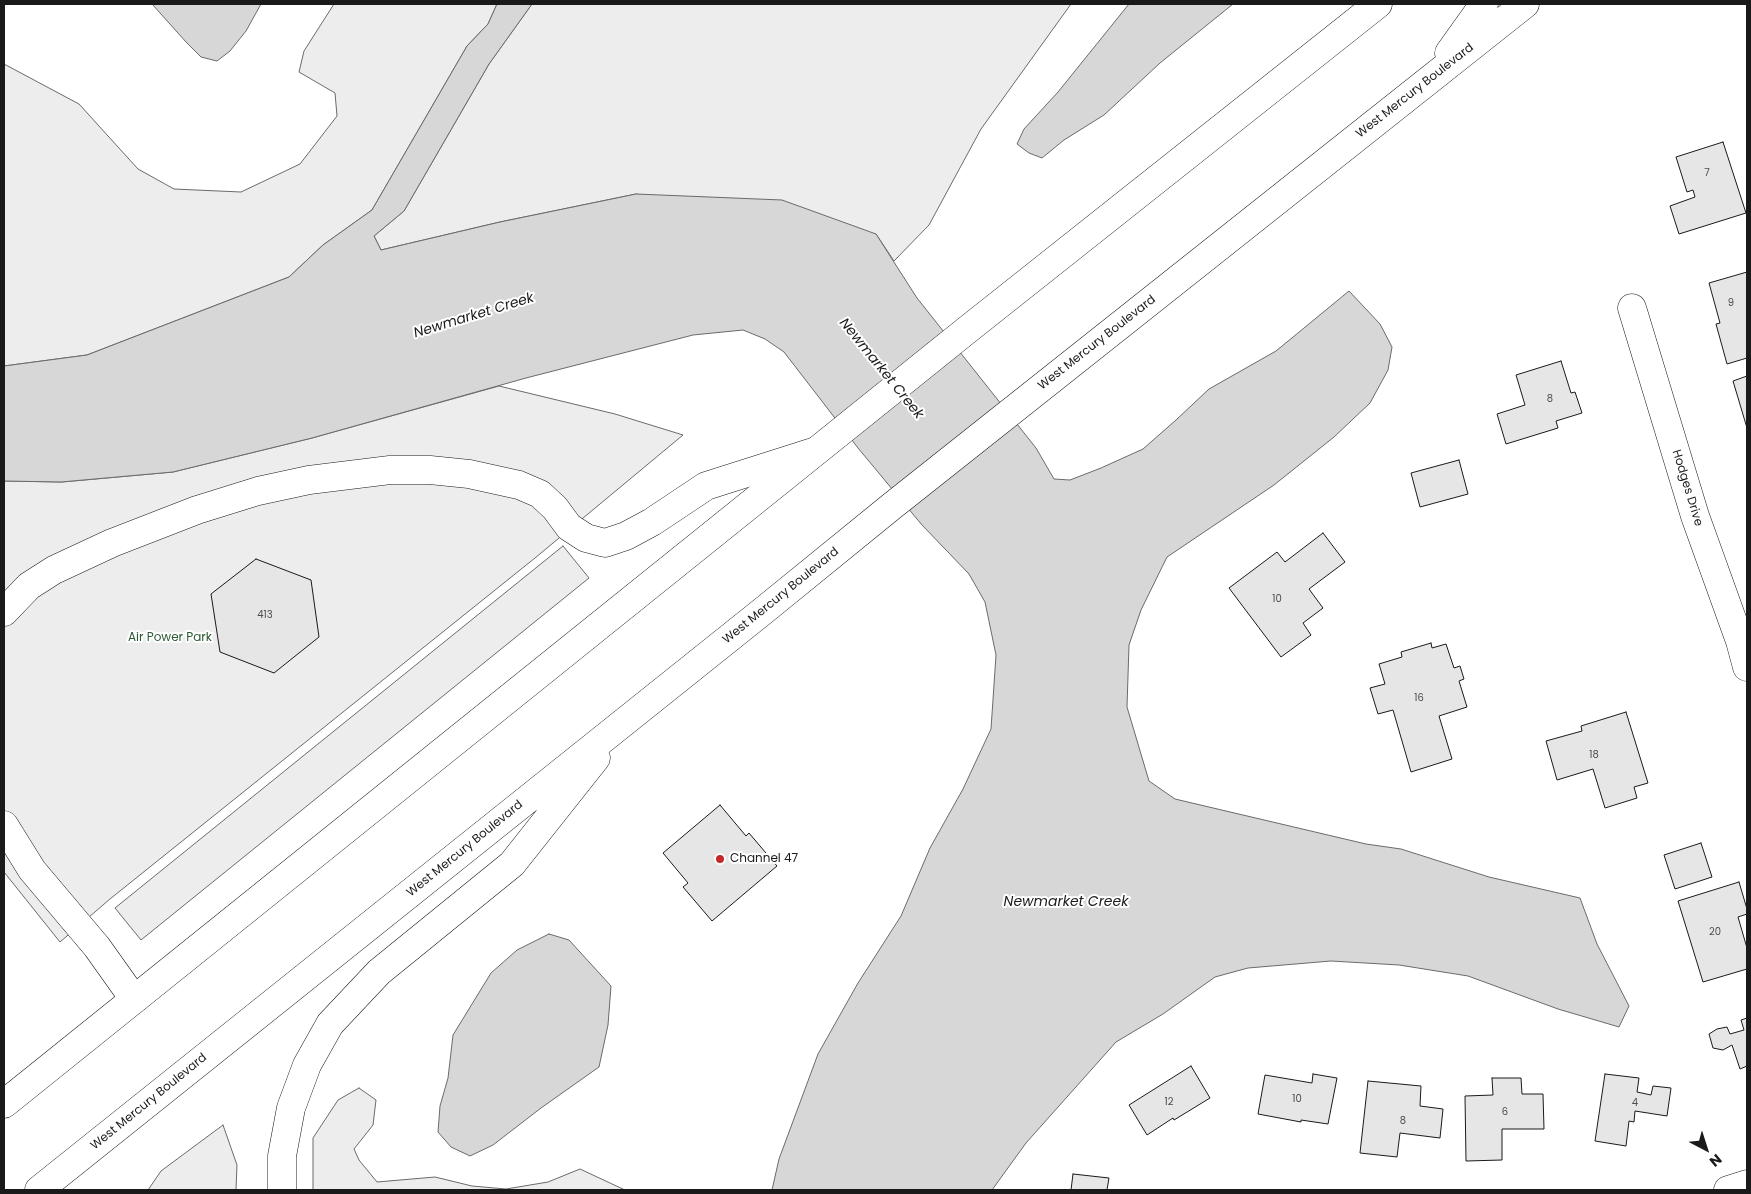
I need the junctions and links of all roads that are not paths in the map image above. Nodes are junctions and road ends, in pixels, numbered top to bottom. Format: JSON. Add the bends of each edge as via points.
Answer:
{"nodes":[{"id":1,"x":1378,"y":4,"type":"edge"},
{"id":2,"x":1484,"y":4,"type":"edge"},
{"id":3,"x":1525,"y":4,"type":"edge"},
{"id":4,"x":1431,"y":79,"type":"junction"},
{"id":5,"x":1632,"y":308,"type":"dead end"},
{"id":6,"x":827,"y":443,"type":"junction"},
{"id":7,"x":4,"y":612,"type":"edge"},
{"id":8,"x":1747,"y":666,"type":"edge"},
{"id":9,"x":625,"y":721,"type":"junction"},
{"id":10,"x":4,"y":826,"type":"edge"},
{"id":11,"x":134,"y":999,"type":"junction"},
{"id":12,"x":4,"y":1104,"type":"edge"},
{"id":13,"x":1747,"y":1184,"type":"edge"},
{"id":14,"x":39,"y":1190,"type":"edge"},
{"id":15,"x":282,"y":1190,"type":"edge"},
{"id":16,"x":1728,"y":1190,"type":"edge"}],
"edges":[{"from":1,"to":6,"type":"main road"},
{"from":2,"to":4,"type":"main road"},
{"from":3,"to":4,"type":"main road","name":"West Mercury Boulevard"},
{"from":4,"to":9,"type":"main road","name":"West Mercury Boulevard"},
{"from":5,"to":8,"type":"main road","name":"Hodges Drive","via":[[1695,516]]},
{"from":6,"to":7,"type":"main road","via":[[706,486],[652,522],[605,543],[586,538],[569,527],[556,508],[540,494],[519,485],[469,474],[390,470],[309,480],[258,491],[112,543],[54,570],[29,586]]},
{"from":6,"to":11,"type":"main road"},
{"from":9,"to":14,"type":"main road","name":"West Mercury Boulevard"},
{"from":9,"to":15,"type":"main road","via":[[512,864],[379,972],[330,1024],[307,1065],[292,1108],[282,1156]]},
{"from":10,"to":11,"type":"main road","via":[[32,870],[98,946]]},
{"from":11,"to":12,"type":"main road"},
{"from":13,"to":16,"type":"main road"}]}
